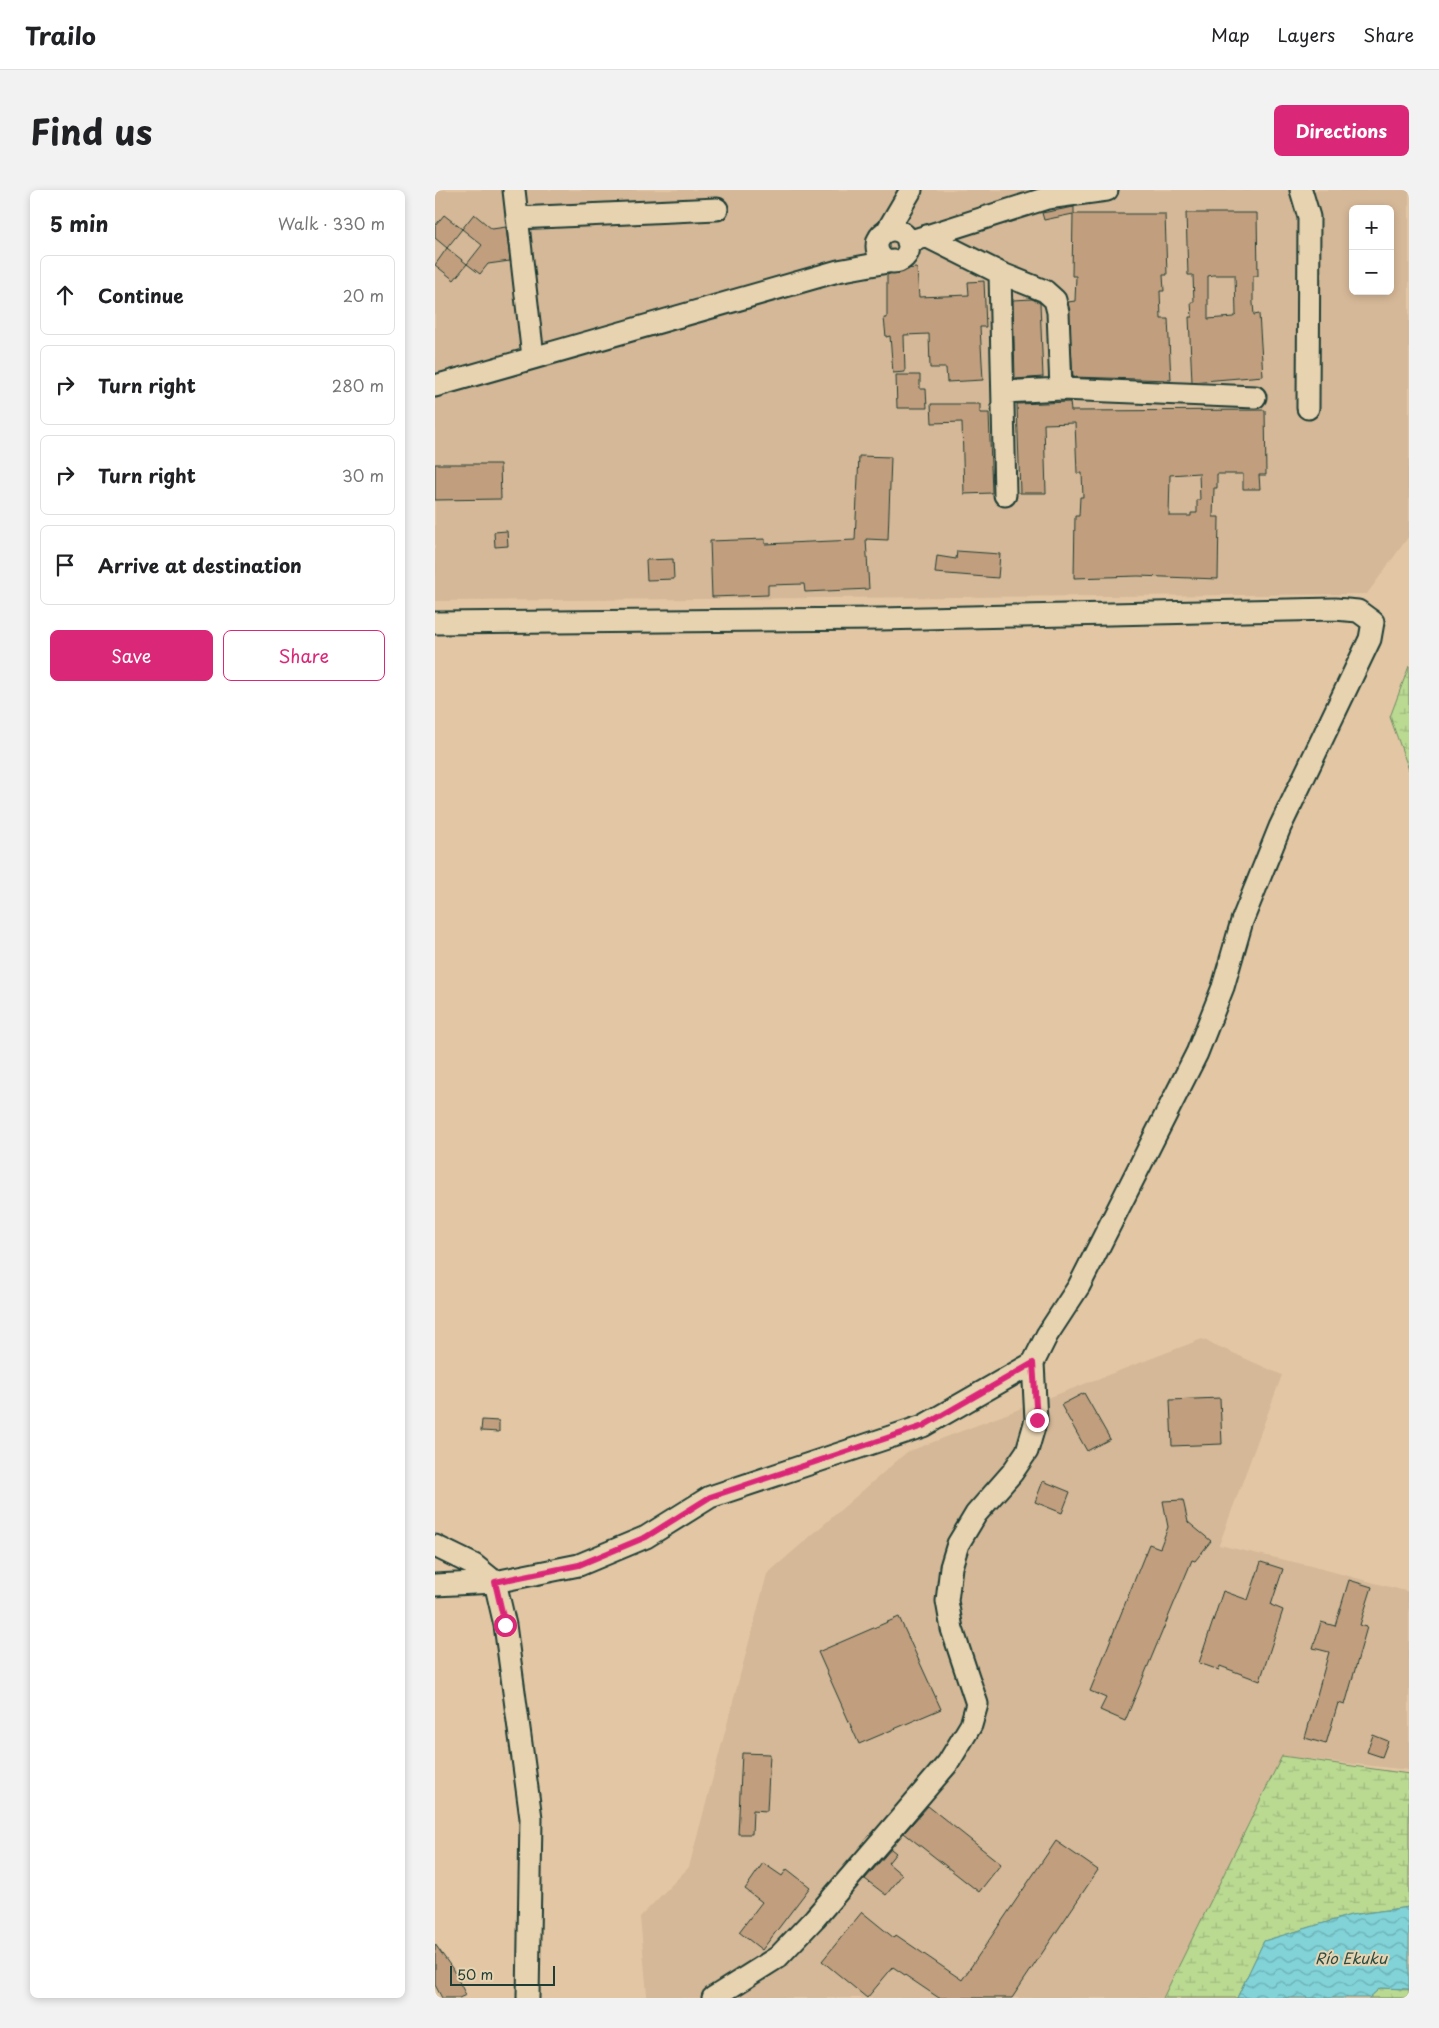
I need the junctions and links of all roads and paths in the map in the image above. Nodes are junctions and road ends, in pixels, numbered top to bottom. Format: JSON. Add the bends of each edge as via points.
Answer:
{"nodes":[{"id":1,"x":514,"y":190,"type":"edge"},
{"id":2,"x":911,"y":190,"type":"edge"},
{"id":3,"x":916,"y":190,"type":"edge"},
{"id":4,"x":1107,"y":190,"type":"edge"},
{"id":5,"x":1301,"y":190,"type":"edge"},
{"id":6,"x":717,"y":209,"type":"dead end"},
{"id":7,"x":517,"y":218,"type":"junction"},
{"id":8,"x":902,"y":235,"type":"junction"},
{"id":9,"x":893,"y":261,"type":"junction"},
{"id":10,"x":838,"y":270,"type":"junction"},
{"id":11,"x":1000,"y":273,"type":"junction"},
{"id":12,"x":533,"y":357,"type":"junction"},
{"id":13,"x":435,"y":386,"type":"edge"},
{"id":14,"x":1061,"y":389,"type":"junction"},
{"id":15,"x":1003,"y":392,"type":"junction"},
{"id":16,"x":1255,"y":397,"type":"dead end"},
{"id":17,"x":1308,"y":408,"type":"dead end"},
{"id":18,"x":1005,"y":496,"type":"dead end"},
{"id":19,"x":435,"y":623,"type":"edge"},
{"id":20,"x":1033,"y":1363,"type":"junction"},
{"id":21,"x":435,"y":1546,"type":"edge"},
{"id":22,"x":495,"y":1582,"type":"junction"},
{"id":23,"x":435,"y":1585,"type":"edge"},
{"id":24,"x":528,"y":1998,"type":"edge"},
{"id":25,"x":713,"y":1998,"type":"edge"}],
"edges":[{"from":1,"to":7,"type":"street"},
{"from":2,"to":8,"type":"street"},
{"from":3,"to":8,"type":"street"},
{"from":4,"to":8,"type":"street","via":[[1047,198]]},
{"from":5,"to":17,"type":"street","via":[[1309,217]]},
{"from":6,"to":7,"type":"street"},
{"from":7,"to":12,"type":"street"},
{"from":8,"to":9,"type":"street","via":[[905,256]]},
{"from":8,"to":9,"type":"street","via":[[878,241],[878,251]]},
{"from":8,"to":10,"type":"street"},
{"from":8,"to":11,"type":"street"},
{"from":9,"to":10,"type":"street"},
{"from":10,"to":12,"type":"street"},
{"from":11,"to":14,"type":"street","via":[[1045,291],[1055,300]]},
{"from":11,"to":15,"type":"street"},
{"from":12,"to":13,"type":"street"},
{"from":14,"to":15,"type":"street"},
{"from":14,"to":16,"type":"street"},
{"from":15,"to":18,"type":"street"},
{"from":19,"to":20,"type":"street","via":[[881,619],[1335,609],[1358,611],[1373,622],[1371,639],[1338,702],[1266,861],[1197,1053],[1079,1286],[1047,1334]]},
{"from":20,"to":22,"type":"street","via":[[923,1426],[710,1497],[646,1537],[579,1565]]},
{"from":20,"to":25,"type":"street","via":[[1037,1420],[1027,1450],[1013,1473],[976,1514],[958,1544],[951,1567],[947,1601],[952,1629],[977,1704],[971,1725],[948,1763],[815,1918],[778,1957]]},
{"from":21,"to":22,"type":"street","via":[[473,1565]]},
{"from":22,"to":23,"type":"street"},
{"from":22,"to":24,"type":"street","via":[[505,1625],[531,1818]]}]}
